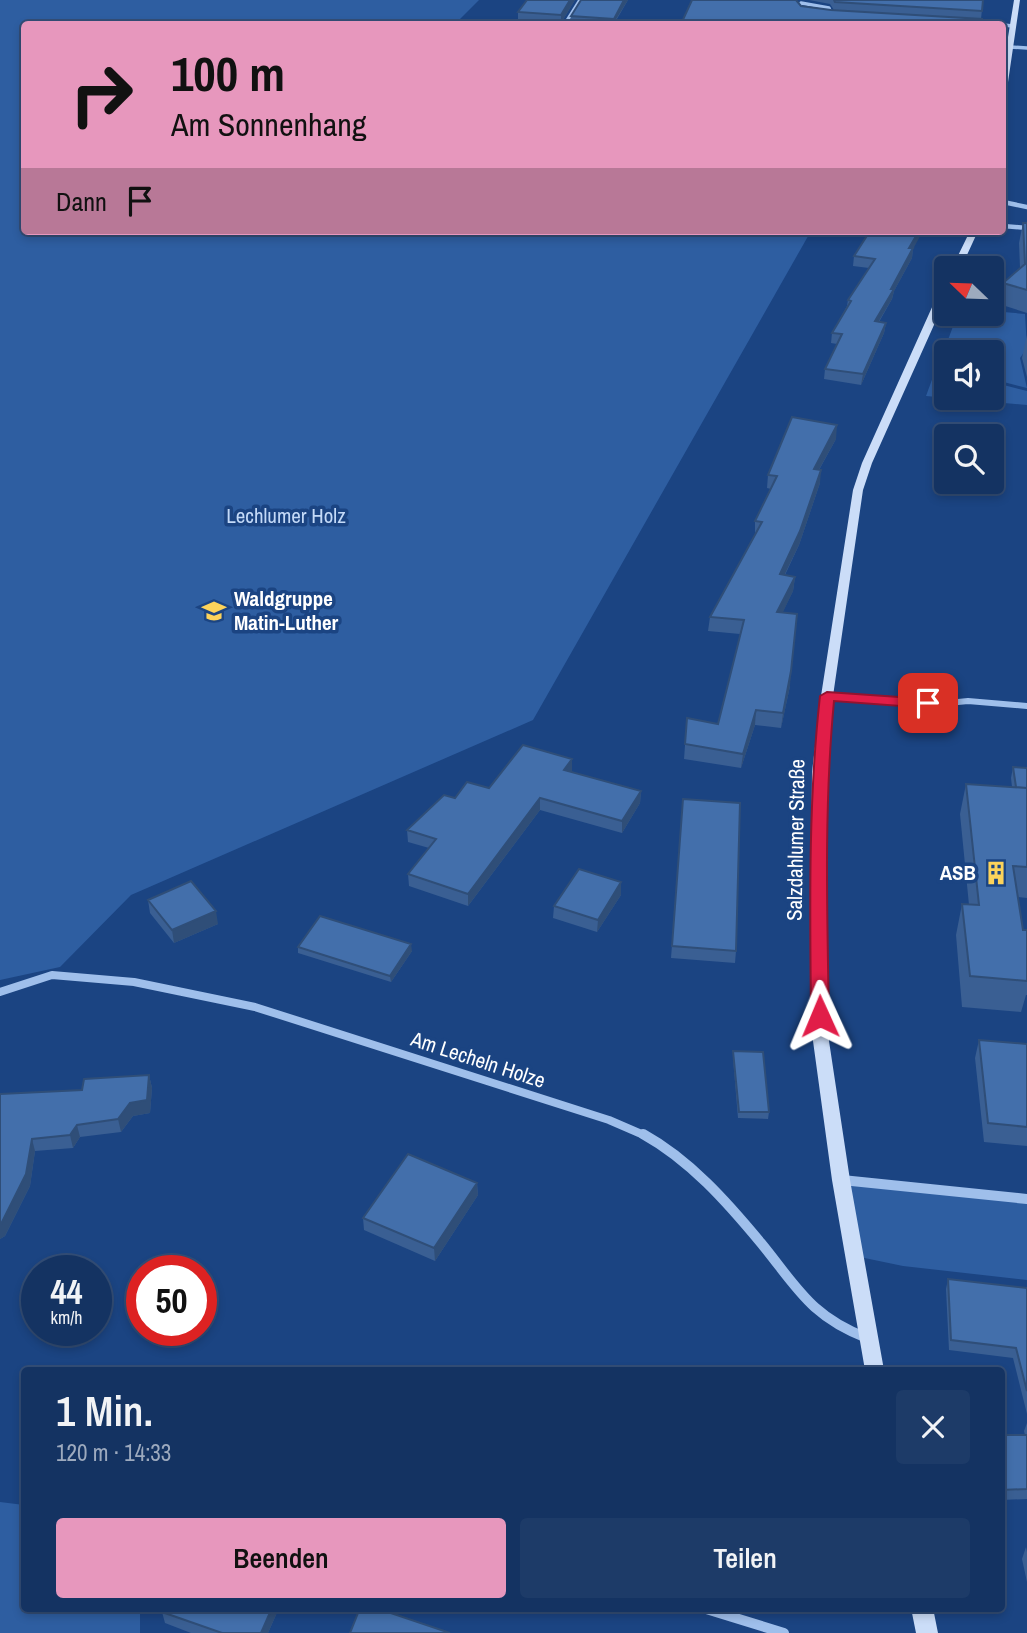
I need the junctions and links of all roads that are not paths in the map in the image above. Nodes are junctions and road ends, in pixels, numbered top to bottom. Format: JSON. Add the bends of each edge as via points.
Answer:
{"nodes":[{"id":1,"x":580,"y":0,"type":"edge"},
{"id":2,"x":1017,"y":0,"type":"edge"},
{"id":3,"x":792,"y":3,"type":"edge"},
{"id":4,"x":801,"y":3,"type":"junction"},
{"id":5,"x":808,"y":12,"type":"edge"},
{"id":6,"x":823,"y":13,"type":"edge"},
{"id":7,"x":831,"y":14,"type":"junction"},
{"id":8,"x":838,"y":14,"type":"edge"},
{"id":9,"x":567,"y":21,"type":"edge"},
{"id":10,"x":1006,"y":25,"type":"edge"},
{"id":11,"x":1013,"y":26,"type":"junction"},
{"id":12,"x":1010,"y":47,"type":"junction"},
{"id":13,"x":1027,"y":48,"type":"edge"},
{"id":14,"x":1006,"y":71,"type":"edge"},
{"id":15,"x":1006,"y":202,"type":"edge"},
{"id":16,"x":1027,"y":206,"type":"edge"},
{"id":17,"x":1006,"y":226,"type":"edge"},
{"id":18,"x":1027,"y":228,"type":"edge"},
{"id":19,"x":972,"y":235,"type":"edge"},
{"id":20,"x":962,"y":256,"type":"edge"},
{"id":21,"x":934,"y":314,"type":"edge"},
{"id":22,"x":827,"y":696,"type":"junction"},
{"id":23,"x":1027,"y":706,"type":"edge"},
{"id":24,"x":0,"y":992,"type":"edge"},
{"id":25,"x":841,"y":1180,"type":"junction"},
{"id":26,"x":1027,"y":1199,"type":"edge"},
{"id":27,"x":868,"y":1338,"type":"junction"},
{"id":28,"x":873,"y":1367,"type":"edge"},
{"id":29,"x":716,"y":1612,"type":"edge"},
{"id":30,"x":923,"y":1612,"type":"edge"},
{"id":31,"x":783,"y":1633,"type":"edge"},
{"id":32,"x":927,"y":1633,"type":"edge"}],
"edges":[{"from":1,"to":9,"type":"street"},
{"from":2,"to":11,"type":"main road"},
{"from":3,"to":4,"type":"street"},
{"from":4,"to":5,"type":"street","via":[[799,7]]},
{"from":4,"to":7,"type":"street","via":[[829,8]]},
{"from":6,"to":7,"type":"street"},
{"from":7,"to":8,"type":"street"},
{"from":10,"to":11,"type":"street"},
{"from":11,"to":12,"type":"main road"},
{"from":12,"to":13,"type":"street"},
{"from":12,"to":14,"type":"main road"},
{"from":15,"to":16,"type":"street"},
{"from":17,"to":18,"type":"street"},
{"from":19,"to":20,"type":"main road"},
{"from":21,"to":22,"type":"main road","name":"Salzdahlumer Straße","via":[[858,490]]},
{"from":22,"to":23,"type":"street"},
{"from":22,"to":25,"type":"main road","name":"Salzdahlumer Straße","via":[[819,772],[821,1041]]},
{"from":24,"to":27,"type":"street","name":"Am Lecheln Holze","via":[[52,975],[134,982],[255,1007],[609,1120],[651,1138],[688,1165],[764,1245],[815,1312],[841,1329]]},
{"from":25,"to":26,"type":"street"},
{"from":25,"to":27,"type":"main road","name":"Salzdahlumer Straße"},
{"from":27,"to":28,"type":"main road","name":"Salzdahlumer Straße"},
{"from":29,"to":31,"type":"street"},
{"from":30,"to":32,"type":"main road"}]}
